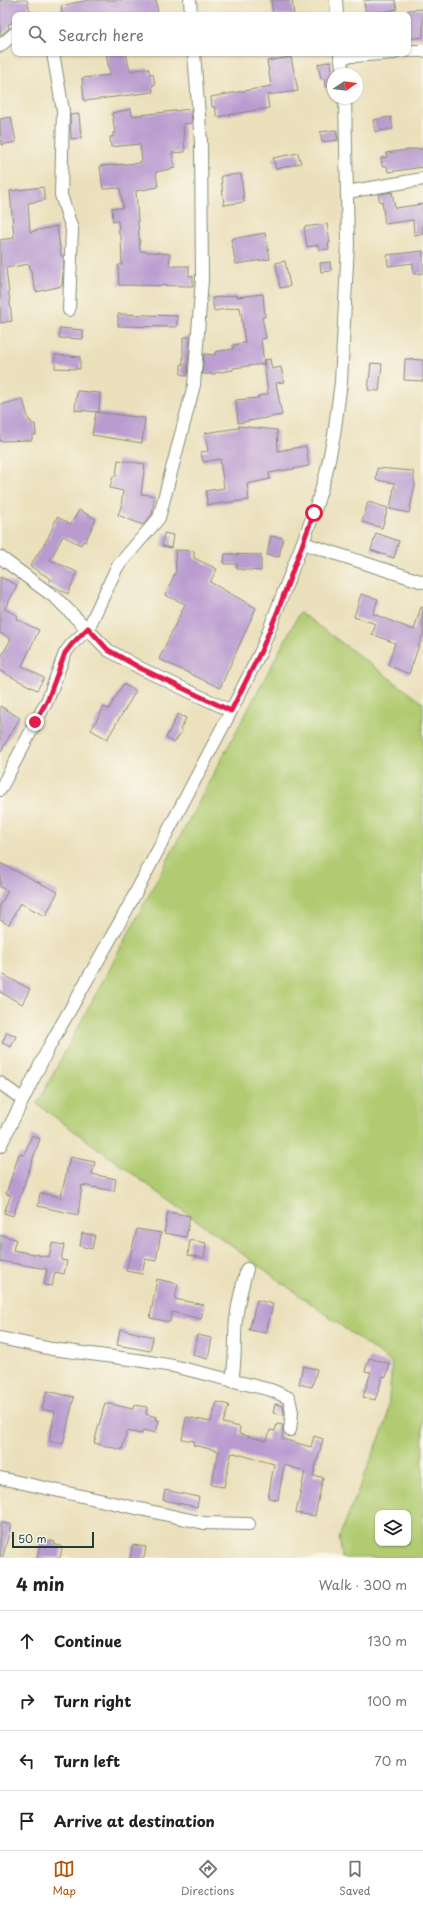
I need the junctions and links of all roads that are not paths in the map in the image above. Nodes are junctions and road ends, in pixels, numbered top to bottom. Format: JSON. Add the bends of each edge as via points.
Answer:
{"nodes":[{"id":1,"x":190,"y":0,"type":"edge"},
{"id":2,"x":336,"y":0,"type":"edge"},
{"id":3,"x":191,"y":12,"type":"edge"},
{"id":4,"x":337,"y":12,"type":"edge"},
{"id":5,"x":12,"y":36,"type":"edge"},
{"id":6,"x":0,"y":46,"type":"edge"},
{"id":7,"x":411,"y":51,"type":"edge"},
{"id":8,"x":423,"y":51,"type":"edge"},
{"id":9,"x":54,"y":56,"type":"edge"},
{"id":10,"x":194,"y":56,"type":"edge"},
{"id":11,"x":340,"y":56,"type":"edge"},
{"id":12,"x":341,"y":68,"type":"edge"},
{"id":13,"x":345,"y":104,"type":"edge"},
{"id":14,"x":423,"y":179,"type":"edge"},
{"id":15,"x":347,"y":192,"type":"junction"},
{"id":16,"x":69,"y":310,"type":"dead end"},
{"id":17,"x":303,"y":543,"type":"junction"},
{"id":18,"x":0,"y":557,"type":"edge"},
{"id":19,"x":423,"y":582,"type":"edge"},
{"id":20,"x":88,"y":628,"type":"junction"},
{"id":21,"x":231,"y":711,"type":"junction"},
{"id":22,"x":0,"y":790,"type":"edge"},
{"id":23,"x":0,"y":1083,"type":"edge"},
{"id":24,"x":22,"y":1099,"type":"junction"},
{"id":25,"x":0,"y":1146,"type":"edge"},
{"id":26,"x":247,"y":1270,"type":"dead end"},
{"id":27,"x":0,"y":1338,"type":"edge"},
{"id":28,"x":232,"y":1381,"type":"junction"},
{"id":29,"x":290,"y":1430,"type":"dead end"},
{"id":30,"x":0,"y":1478,"type":"edge"},
{"id":31,"x":249,"y":1524,"type":"dead end"}],
"edges":[{"from":1,"to":3,"type":"street"},
{"from":2,"to":4,"type":"street"},
{"from":5,"to":6,"type":"street"},
{"from":7,"to":8,"type":"street"},
{"from":9,"to":16,"type":"street","via":[[63,111],[61,195],[72,229]]},
{"from":10,"to":20,"type":"street","via":[[200,142],[202,279],[194,385],[159,518],[117,567]]},
{"from":11,"to":12,"type":"street"},
{"from":13,"to":15,"type":"street"},
{"from":14,"to":15,"type":"street"},
{"from":15,"to":17,"type":"street","via":[[348,244],[344,320],[334,435],[326,474]]},
{"from":17,"to":19,"type":"street"},
{"from":17,"to":21,"type":"street","via":[[264,645]]},
{"from":18,"to":20,"type":"street","via":[[57,599]]},
{"from":20,"to":21,"type":"street","via":[[108,650]]},
{"from":20,"to":22,"type":"street","via":[[65,653],[48,699]]},
{"from":21,"to":24,"type":"street","via":[[125,913]]},
{"from":23,"to":24,"type":"street"},
{"from":24,"to":25,"type":"street"},
{"from":26,"to":28,"type":"street","via":[[238,1300]]},
{"from":27,"to":28,"type":"street","via":[[52,1350],[174,1366]]},
{"from":28,"to":29,"type":"street","via":[[271,1390],[289,1398],[292,1412]]},
{"from":30,"to":31,"type":"street","via":[[204,1523]]}]}
